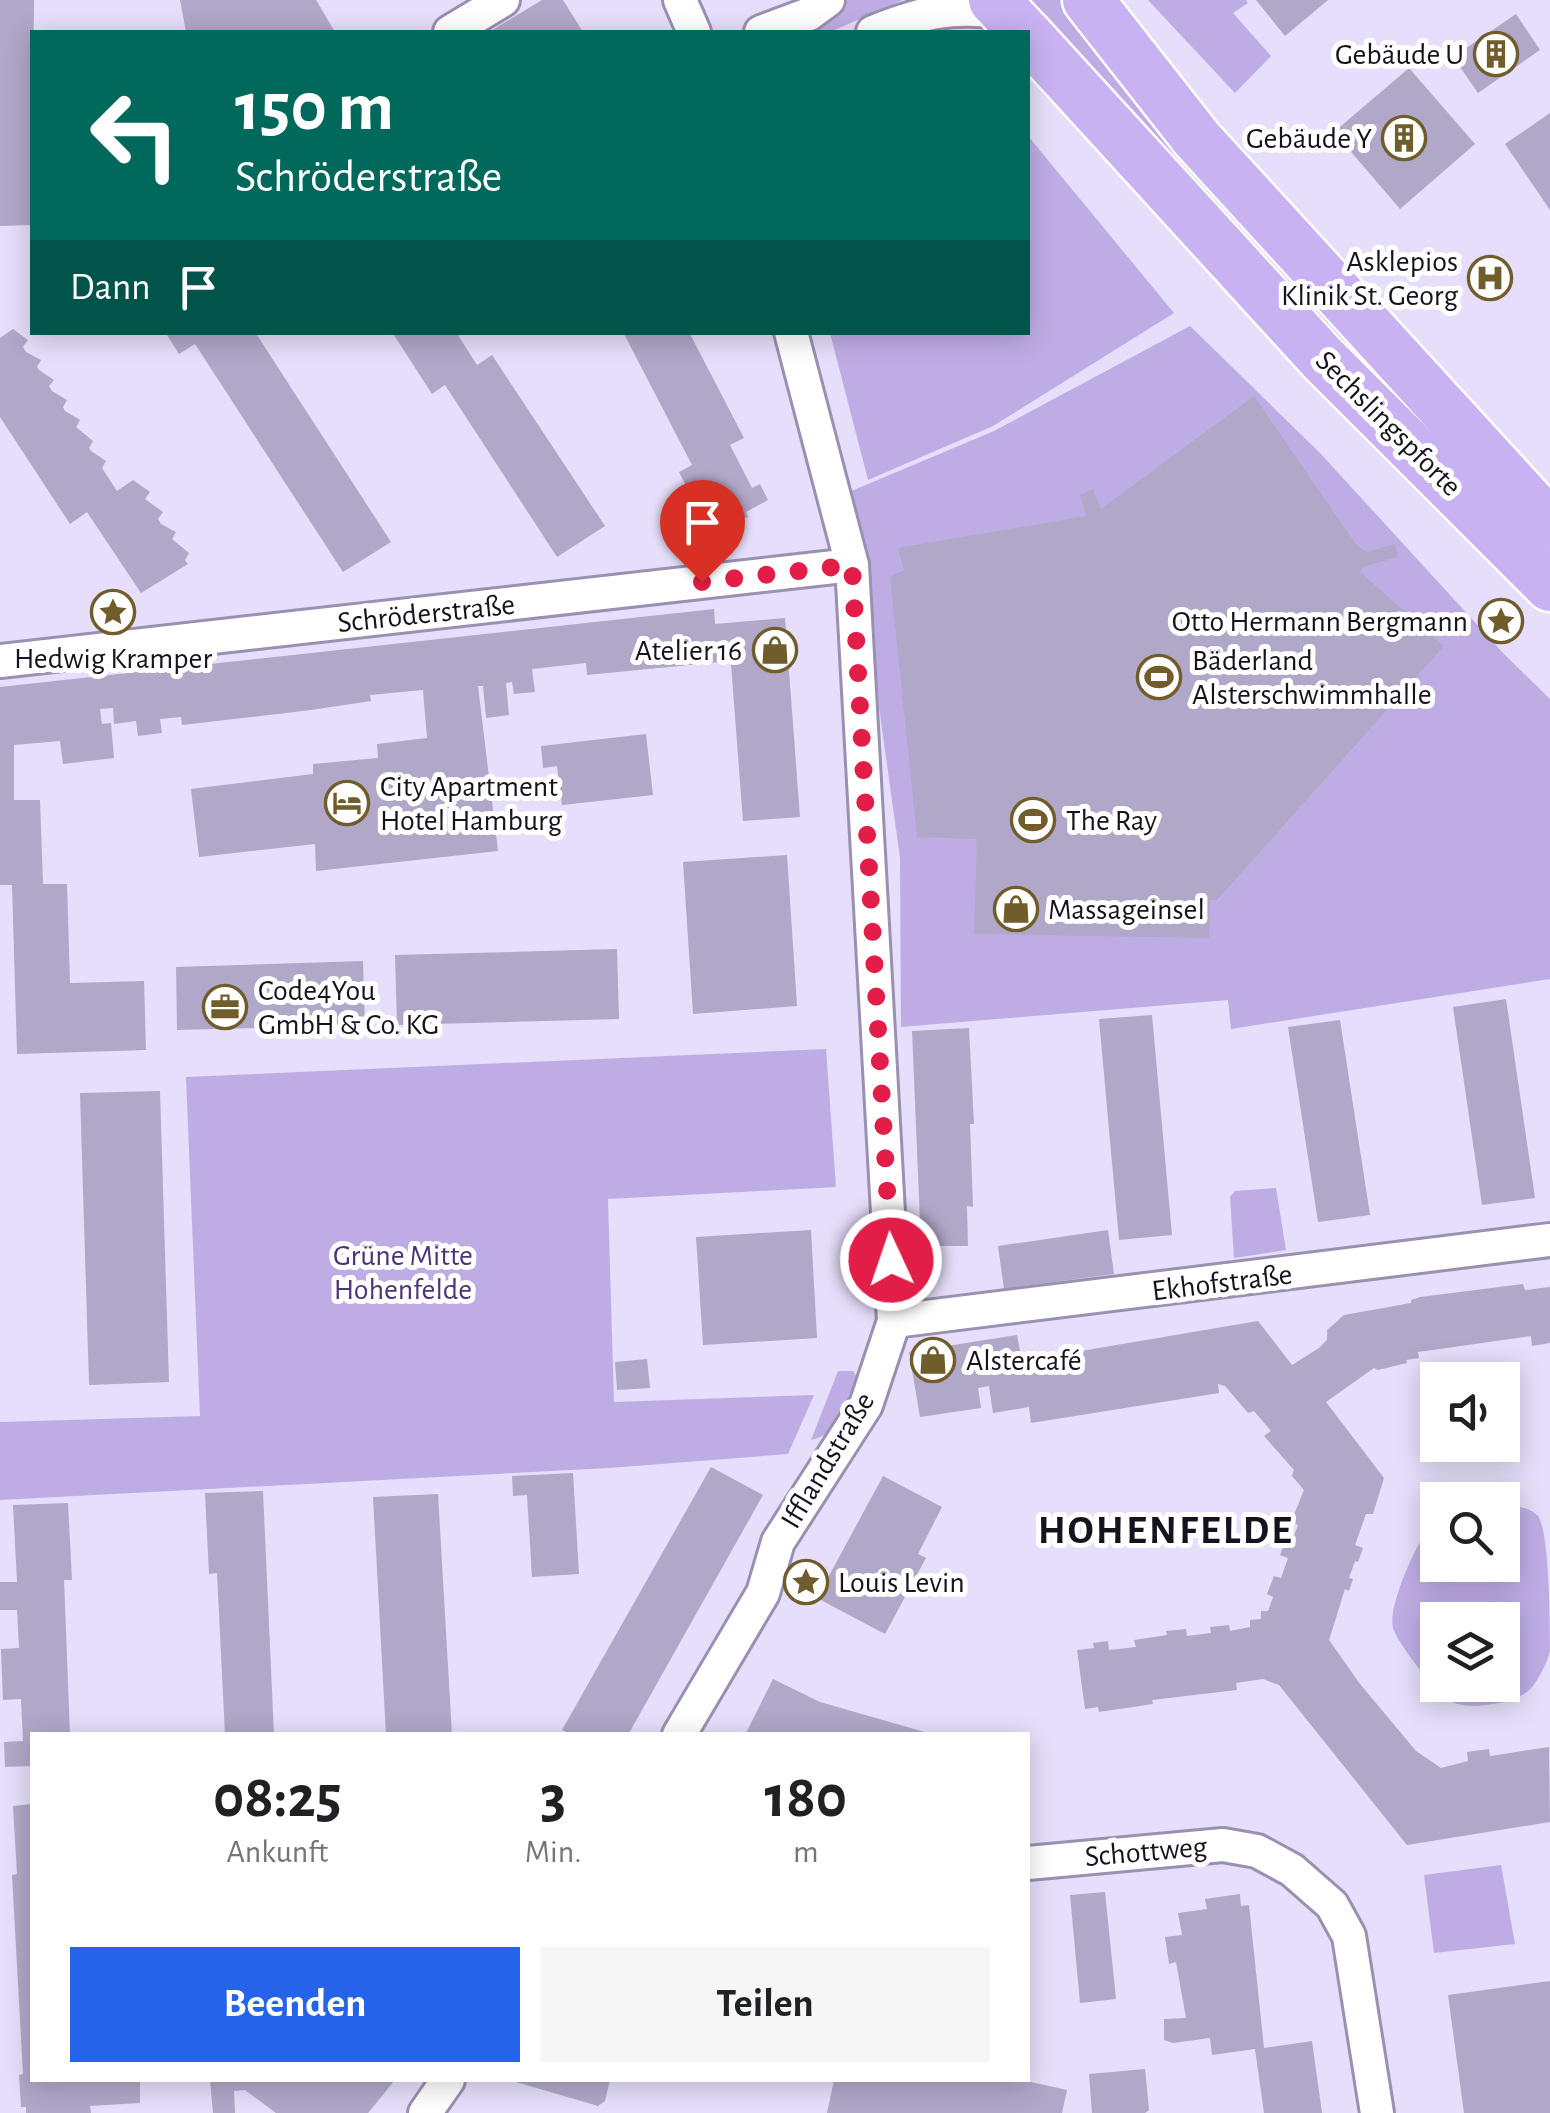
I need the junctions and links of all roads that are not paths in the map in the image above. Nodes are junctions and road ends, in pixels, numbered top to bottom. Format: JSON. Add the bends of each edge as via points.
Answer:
{"nodes":[{"id":1,"x":503,"y":0,"type":"edge"},
{"id":2,"x":680,"y":0,"type":"edge"},
{"id":3,"x":828,"y":0,"type":"edge"},
{"id":4,"x":1088,"y":0,"type":"edge"},
{"id":5,"x":1013,"y":20,"type":"edge"},
{"id":6,"x":453,"y":30,"type":"edge"},
{"id":7,"x":693,"y":30,"type":"edge"},
{"id":8,"x":766,"y":30,"type":"edge"},
{"id":9,"x":878,"y":30,"type":"edge"},
{"id":10,"x":1030,"y":39,"type":"edge"},
{"id":11,"x":792,"y":335,"type":"edge"},
{"id":12,"x":1550,"y":525,"type":"edge"},
{"id":13,"x":852,"y":565,"type":"junction"},
{"id":14,"x":1550,"y":586,"type":"edge"},
{"id":15,"x":0,"y":662,"type":"edge"},
{"id":16,"x":1550,"y":1240,"type":"edge"},
{"id":17,"x":894,"y":1321,"type":"junction"},
{"id":18,"x":681,"y":1732,"type":"edge"},
{"id":19,"x":1030,"y":1863,"type":"edge"},
{"id":20,"x":447,"y":2082,"type":"edge"},
{"id":21,"x":425,"y":2113,"type":"edge"},
{"id":22,"x":1377,"y":2113,"type":"edge"}],
"edges":[{"from":1,"to":6,"type":"street"},
{"from":2,"to":7,"type":"street"},
{"from":3,"to":8,"type":"street"},
{"from":4,"to":12,"type":"main road","name":"Sechslingspforte","via":[[1197,139]]},
{"from":5,"to":9,"type":"street","via":[[976,8],[942,9]]},
{"from":10,"to":14,"type":"main road","name":"Sechslingspforte","via":[[1322,358]]},
{"from":11,"to":13,"type":"street","name":"Ifflandstraße"},
{"from":13,"to":15,"type":"street","name":"Schröderstraße"},
{"from":13,"to":17,"type":"street","name":"Ifflandstraße"},
{"from":16,"to":17,"type":"street","name":"Ekhofstraße"},
{"from":17,"to":18,"type":"street","name":"Ifflandstraße","via":[[866,1405],[778,1542],[763,1593]]},
{"from":19,"to":22,"type":"street","name":"Schottweg","via":[[1223,1845],[1257,1852],[1292,1870],[1332,1905],[1348,1936]]},
{"from":20,"to":21,"type":"street"}]}
